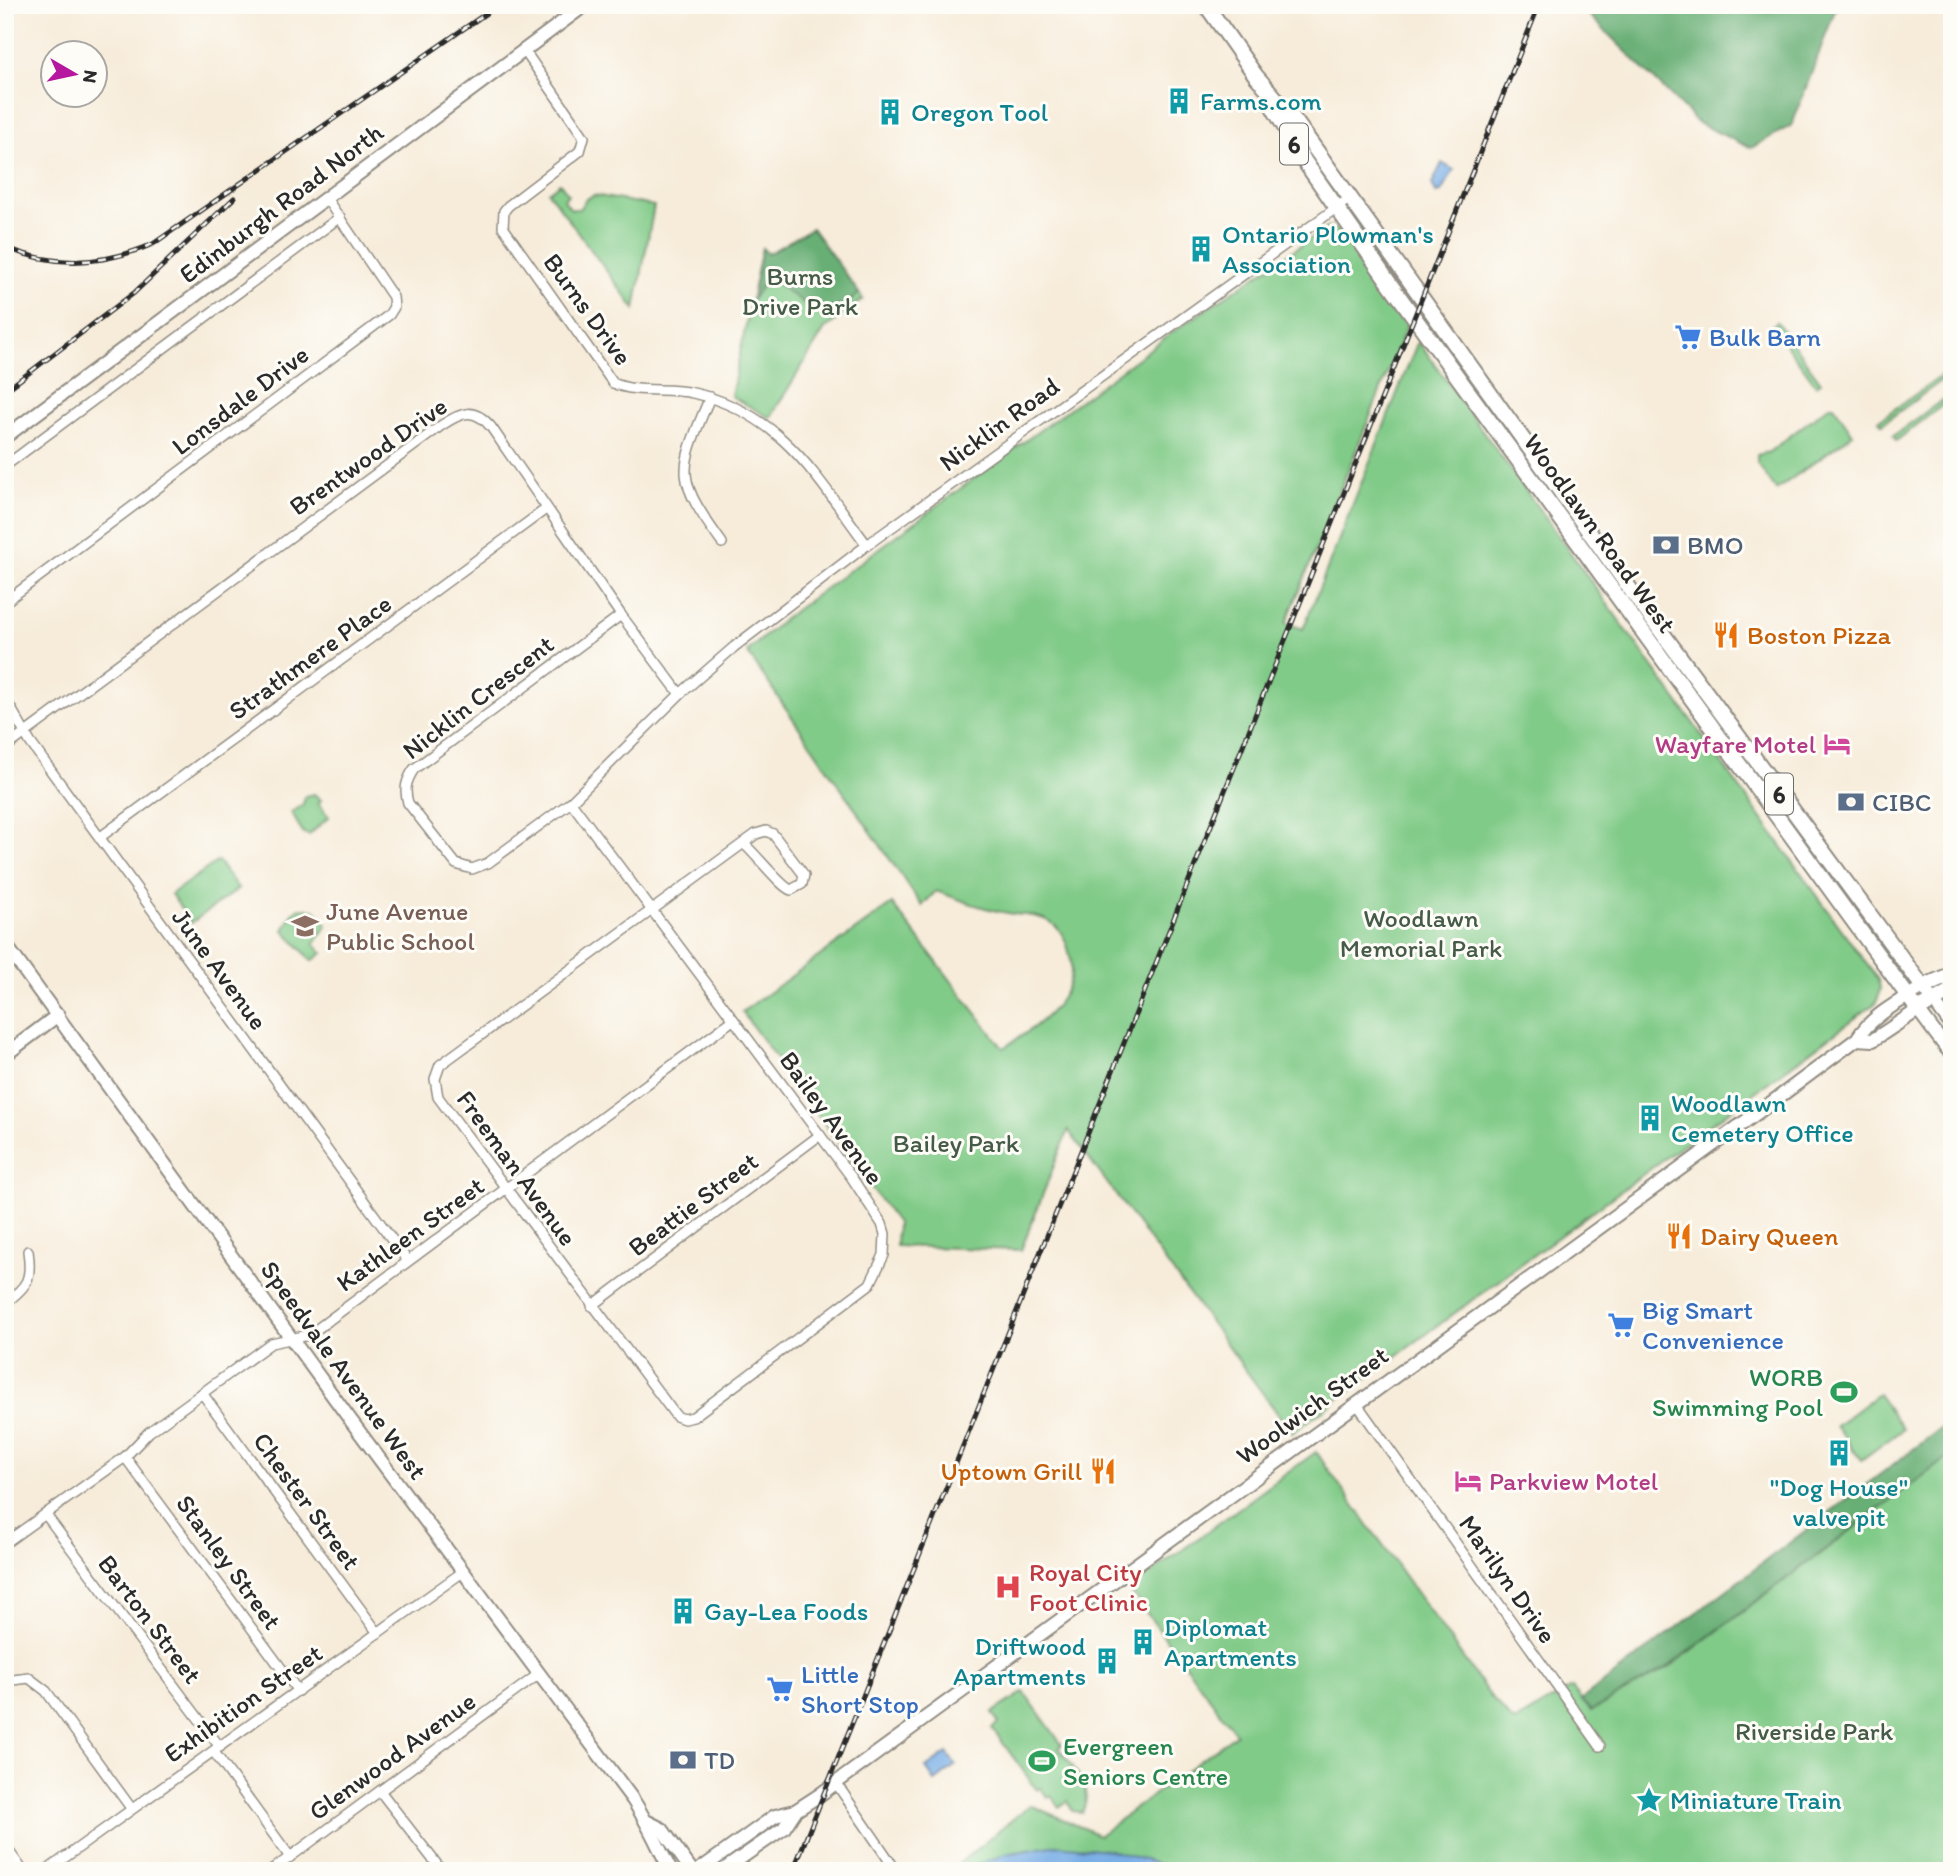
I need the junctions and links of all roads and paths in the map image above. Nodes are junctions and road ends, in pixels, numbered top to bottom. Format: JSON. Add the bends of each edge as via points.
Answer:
{"nodes":[{"id":1,"x":585,"y":5,"type":"edge"},
{"id":2,"x":1206,"y":5,"type":"edge"},
{"id":3,"x":524,"y":50,"type":"junction"},
{"id":4,"x":1256,"y":76,"type":"junction"},
{"id":5,"x":326,"y":198,"type":"junction"},
{"id":6,"x":1350,"y":198,"type":"junction"},
{"id":7,"x":1338,"y":209,"type":"junction"},
{"id":8,"x":340,"y":217,"type":"junction"},
{"id":9,"x":710,"y":397,"type":"junction"},
{"id":10,"x":5,"y":437,"type":"edge"},
{"id":11,"x":5,"y":466,"type":"edge"},
{"id":12,"x":546,"y":509,"type":"junction"},
{"id":13,"x":722,"y":542,"type":"dead end"},
{"id":14,"x":867,"y":545,"type":"junction"},
{"id":15,"x":5,"y":602,"type":"edge"},
{"id":16,"x":621,"y":615,"type":"junction"},
{"id":17,"x":680,"y":694,"type":"junction"},
{"id":18,"x":5,"y":698,"type":"edge"},
{"id":19,"x":24,"y":734,"type":"junction"},
{"id":20,"x":5,"y":748,"type":"edge"},
{"id":21,"x":571,"y":802,"type":"junction"},
{"id":22,"x":99,"y":838,"type":"junction"},
{"id":23,"x":744,"y":844,"type":"junction"},
{"id":24,"x":653,"y":908,"type":"junction"},
{"id":25,"x":5,"y":944,"type":"edge"},
{"id":26,"x":1952,"y":974,"type":"edge"},
{"id":27,"x":1923,"y":987,"type":"junction"},
{"id":28,"x":1952,"y":990,"type":"edge"},
{"id":29,"x":1908,"y":996,"type":"junction"},
{"id":30,"x":1933,"y":1000,"type":"junction"},
{"id":31,"x":1918,"y":1010,"type":"junction"},
{"id":32,"x":58,"y":1015,"type":"junction"},
{"id":33,"x":733,"y":1020,"type":"junction"},
{"id":34,"x":1952,"y":1026,"type":"edge"},
{"id":35,"x":1857,"y":1039,"type":"junction"},
{"id":36,"x":1952,"y":1051,"type":"edge"},
{"id":37,"x":5,"y":1055,"type":"edge"},
{"id":38,"x":820,"y":1135,"type":"junction"},
{"id":39,"x":506,"y":1190,"type":"junction"},
{"id":40,"x":28,"y":1251,"type":"dead end"},
{"id":41,"x":407,"y":1260,"type":"junction"},
{"id":42,"x":5,"y":1303,"type":"edge"},
{"id":43,"x":592,"y":1306,"type":"junction"},
{"id":44,"x":291,"y":1337,"type":"junction"},
{"id":45,"x":202,"y":1393,"type":"junction"},
{"id":46,"x":1357,"y":1404,"type":"junction"},
{"id":47,"x":684,"y":1419,"type":"joint"},
{"id":48,"x":125,"y":1457,"type":"junction"},
{"id":49,"x":46,"y":1515,"type":"junction"},
{"id":50,"x":5,"y":1543,"type":"edge"},
{"id":51,"x":464,"y":1571,"type":"junction"},
{"id":52,"x":378,"y":1633,"type":"junction"},
{"id":53,"x":539,"y":1674,"type":"junction"},
{"id":54,"x":5,"y":1681,"type":"edge"},
{"id":55,"x":298,"y":1692,"type":"junction"},
{"id":56,"x":1600,"y":1746,"type":"dead end"},
{"id":57,"x":217,"y":1750,"type":"junction"},
{"id":58,"x":835,"y":1783,"type":"junction"},
{"id":59,"x":380,"y":1791,"type":"junction"},
{"id":60,"x":131,"y":1808,"type":"junction"},
{"id":61,"x":795,"y":1811,"type":"junction"},
{"id":62,"x":648,"y":1822,"type":"junction"},
{"id":63,"x":5,"y":1846,"type":"edge"},
{"id":64,"x":290,"y":1857,"type":"junction"},
{"id":65,"x":893,"y":1866,"type":"dead end"},
{"id":66,"x":23,"y":1871,"type":"edge"},
{"id":67,"x":46,"y":1871,"type":"edge"},
{"id":68,"x":271,"y":1871,"type":"edge"},
{"id":69,"x":442,"y":1871,"type":"edge"},
{"id":70,"x":671,"y":1871,"type":"edge"},
{"id":71,"x":692,"y":1871,"type":"edge"},
{"id":72,"x":698,"y":1871,"type":"edge"},
{"id":73,"x":722,"y":1871,"type":"edge"}],
"edges":[{"from":1,"to":3,"type":"main road","name":"Edinburgh Road North"},
{"from":2,"to":4,"type":"main road","name":"Woodlawn Road West","number":"6"},
{"from":3,"to":5,"type":"main road","name":"Edinburgh Road North"},
{"from":3,"to":9,"type":"street","name":"Burns Drive","via":[[584,141],[580,151],[508,206],[503,227],[613,383]]},
{"from":4,"to":6,"type":"main road","name":"Woodlawn Road West","number":"6","via":[[1293,118]]},
{"from":4,"to":7,"type":"main road","name":"Woodlawn Road West","number":"6"},
{"from":5,"to":8,"type":"street","name":"Lonsdale Drive"},
{"from":5,"to":10,"type":"main road","name":"Edinburgh Road North"},
{"from":6,"to":7,"type":"street","name":"Nicklin Road"},
{"from":6,"to":27,"type":"main road","name":"Woodlawn Road West","number":"6","via":[[1744,747]]},
{"from":7,"to":14,"type":"street","name":"Nicklin Road"},
{"from":7,"to":29,"type":"main road","name":"Woodlawn Road West","number":"6"},
{"from":8,"to":11,"type":"street"},
{"from":8,"to":15,"type":"street","name":"Lonsdale Drive","via":[[393,297],[389,315]]},
{"from":9,"to":13,"type":"street","via":[[684,470],[692,500]]},
{"from":9,"to":14,"type":"street","name":"Burns Drive","via":[[744,410],[787,440]]},
{"from":12,"to":16,"type":"street","name":"Brentwood Drive"},
{"from":12,"to":19,"type":"street","name":"Brentwood Drive","via":[[481,416],[472,411],[460,413]]},
{"from":12,"to":22,"type":"street","name":"Strathmere Place"},
{"from":14,"to":17,"type":"street","name":"Nicklin Road"},
{"from":16,"to":17,"type":"street","name":"Brentwood Drive"},
{"from":16,"to":21,"type":"street","name":"Nicklin Crescent","via":[[414,769],[404,792],[421,823],[456,863],[472,869],[488,863]]},
{"from":17,"to":21,"type":"street","name":"Nicklin Crescent"},
{"from":18,"to":19,"type":"street","name":"June Avenue"},
{"from":19,"to":20,"type":"street","name":"Brentwood Drive"},
{"from":19,"to":22,"type":"street","name":"June Avenue"},
{"from":21,"to":24,"type":"street","name":"Bailey Avenue"},
{"from":22,"to":41,"type":"street","name":"June Avenue"},
{"from":23,"to":23,"type":"street","name":"Freeman Avenue","via":[[784,888],[803,884],[803,875],[773,834],[756,834]]},
{"from":23,"to":24,"type":"street","name":"Freeman Avenue"},
{"from":24,"to":33,"type":"street","name":"Bailey Avenue"},
{"from":24,"to":39,"type":"street","name":"Freeman Avenue","via":[[440,1065],[435,1079],[438,1097]]},
{"from":25,"to":32,"type":"main road","name":"Speedvale Avenue West"},
{"from":26,"to":27,"type":"main road","name":"Woolwich Street"},
{"from":27,"to":29,"type":"main road","name":"Woolwich Street"},
{"from":27,"to":30,"type":"main road"},
{"from":28,"to":30,"type":"main road","name":"Woolwich Street"},
{"from":29,"to":31,"type":"main road","name":"Woodlawn Road West"},
{"from":29,"to":35,"type":"main road","name":"Woolwich Street","via":[[1864,1027]]},
{"from":30,"to":31,"type":"main road","name":"Woolwich Street"},
{"from":30,"to":34,"type":"main road"},
{"from":31,"to":35,"type":"main road","name":"Woolwich Street","via":[[1873,1040]]},
{"from":31,"to":36,"type":"main road"},
{"from":32,"to":37,"type":"main road"},
{"from":32,"to":44,"type":"main road","name":"Speedvale Avenue West"},
{"from":33,"to":38,"type":"street","name":"Bailey Avenue"},
{"from":33,"to":39,"type":"street","name":"Kathleen Street"},
{"from":35,"to":46,"type":"main road","name":"Woolwich Street"},
{"from":38,"to":43,"type":"street","name":"Beattie Street"},
{"from":38,"to":47,"type":"street","name":"Bailey Avenue","via":[[883,1224],[886,1234],[880,1266],[870,1284],[693,1417]]},
{"from":39,"to":41,"type":"street","name":"Kathleen Street"},
{"from":39,"to":43,"type":"street","name":"Freeman Avenue"},
{"from":40,"to":42,"type":"street","via":[[28,1280],[23,1290]]},
{"from":41,"to":44,"type":"street","name":"Kathleen Street","via":[[309,1335]]},
{"from":43,"to":47,"type":"street","name":"Freeman Avenue","via":[[676,1416]]},
{"from":44,"to":45,"type":"street","name":"Kathleen Street","via":[[271,1343]]},
{"from":44,"to":51,"type":"main road","name":"Speedvale Avenue West"},
{"from":45,"to":48,"type":"street","name":"Kathleen Street","via":[[149,1432]]},
{"from":45,"to":52,"type":"street","name":"Chester Street"},
{"from":46,"to":56,"type":"street","name":"Marilyn Drive"},
{"from":46,"to":58,"type":"main road","name":"Woolwich Street"},
{"from":48,"to":49,"type":"street","name":"Kathleen Street"},
{"from":48,"to":55,"type":"street","name":"Stanley Street"},
{"from":49,"to":50,"type":"street","name":"Kathleen Street"},
{"from":49,"to":57,"type":"street","name":"Barton Street"},
{"from":51,"to":52,"type":"street","name":"Exhibition Street"},
{"from":51,"to":53,"type":"main road","name":"Speedvale Avenue West"},
{"from":52,"to":55,"type":"street","name":"Exhibition Street"},
{"from":53,"to":59,"type":"street","name":"Glenwood Avenue"},
{"from":53,"to":62,"type":"main road","name":"Speedvale Avenue West"},
{"from":54,"to":60,"type":"street","via":[[29,1678],[46,1690]]},
{"from":55,"to":57,"type":"street","name":"Exhibition Street"},
{"from":57,"to":60,"type":"street","name":"Exhibition Street"},
{"from":57,"to":64,"type":"street","name":"Barton Street"},
{"from":58,"to":61,"type":"main road","name":"Woolwich Street"},
{"from":58,"to":65,"type":"street"},
{"from":59,"to":64,"type":"street","name":"Glenwood Avenue"},
{"from":59,"to":69,"type":"street"},
{"from":60,"to":67,"type":"street","name":"Exhibition Street"},
{"from":61,"to":72,"type":"main road","name":"Woolwich Street","via":[[775,1816]]},
{"from":61,"to":73,"type":"main road","name":"Woolwich Street","via":[[784,1828]]},
{"from":62,"to":70,"type":"main road","name":"Speedvale Avenue West"},
{"from":62,"to":71,"type":"main road","name":"Speedvale Avenue West","via":[[662,1829]]},
{"from":63,"to":66,"type":"street"},
{"from":64,"to":68,"type":"street","name":"Glenwood Avenue"}]}
